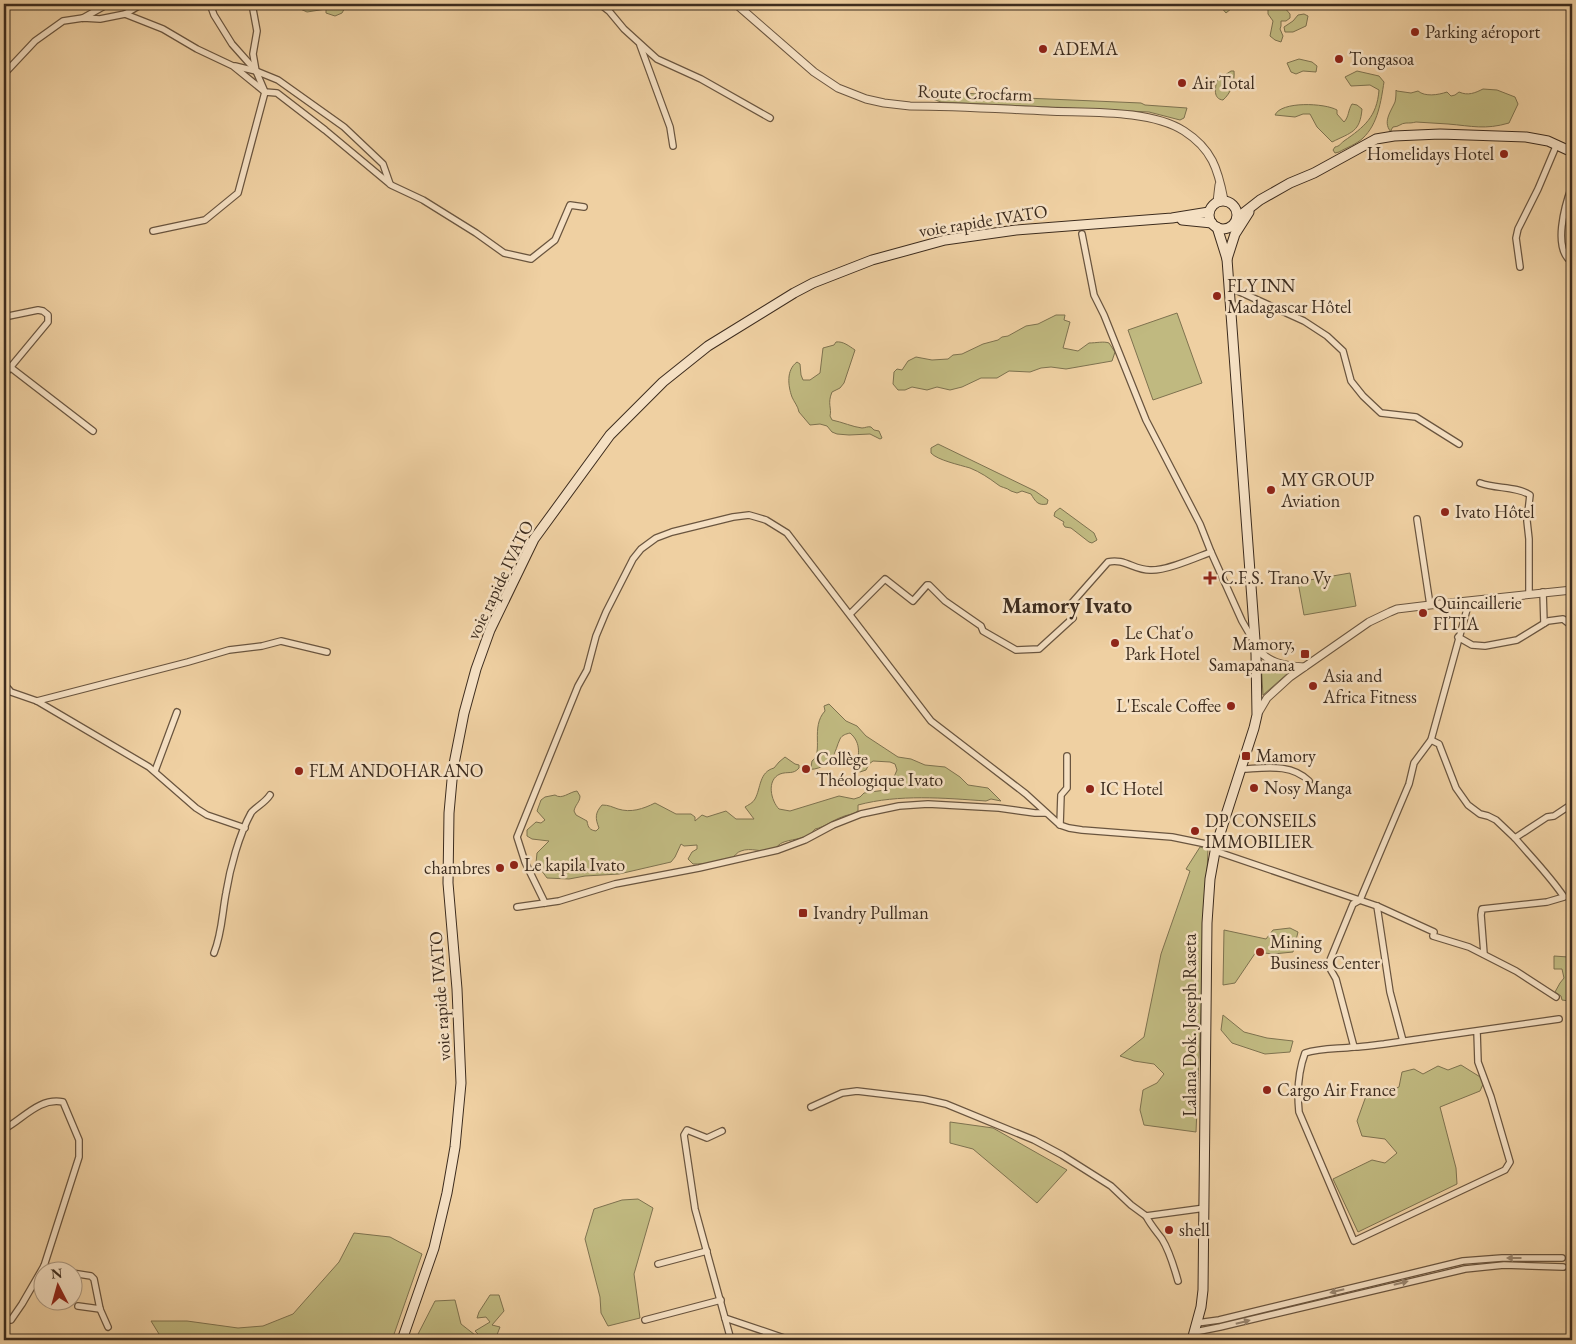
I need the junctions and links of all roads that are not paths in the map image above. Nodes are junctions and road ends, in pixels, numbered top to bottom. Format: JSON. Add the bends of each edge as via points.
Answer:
{"nodes":[{"id":1,"x":108,"y":4,"type":"edge"},
{"id":2,"x":142,"y":4,"type":"edge"},
{"id":3,"x":210,"y":4,"type":"edge"},
{"id":4,"x":252,"y":4,"type":"edge"},
{"id":5,"x":600,"y":4,"type":"edge"},
{"id":6,"x":736,"y":4,"type":"edge"},
{"id":7,"x":125,"y":14,"type":"junction"},
{"id":8,"x":84,"y":18,"type":"junction"},
{"id":9,"x":640,"y":45,"type":"junction"},
{"id":10,"x":233,"y":66,"type":"junction"},
{"id":11,"x":256,"y":70,"type":"junction"},
{"id":12,"x":4,"y":74,"type":"edge"},
{"id":13,"x":265,"y":92,"type":"junction"},
{"id":14,"x":770,"y":118,"type":"dead end"},
{"id":15,"x":1558,"y":144,"type":"junction"},
{"id":16,"x":673,"y":146,"type":"dead end"},
{"id":17,"x":1572,"y":152,"type":"edge"},
{"id":18,"x":391,"y":185,"type":"junction"},
{"id":19,"x":1572,"y":186,"type":"edge"},
{"id":20,"x":1260,"y":200,"type":"junction"},
{"id":21,"x":1220,"y":201,"type":"junction"},
{"id":22,"x":1234,"y":206,"type":"junction"},
{"id":23,"x":584,"y":208,"type":"dead end"},
{"id":24,"x":1209,"y":212,"type":"junction"},
{"id":25,"x":1172,"y":218,"type":"junction"},
{"id":26,"x":1235,"y":220,"type":"junction"},
{"id":27,"x":1214,"y":225,"type":"junction"},
{"id":28,"x":153,"y":231,"type":"dead end"},
{"id":29,"x":1082,"y":234,"type":"dead end"},
{"id":30,"x":1227,"y":259,"type":"junction"},
{"id":31,"x":1572,"y":262,"type":"edge"},
{"id":32,"x":1520,"y":268,"type":"dead end"},
{"id":33,"x":1228,"y":287,"type":"junction"},
{"id":34,"x":4,"y":317,"type":"edge"},
{"id":35,"x":10,"y":367,"type":"junction"},
{"id":36,"x":4,"y":375,"type":"edge"},
{"id":37,"x":93,"y":431,"type":"dead end"},
{"id":38,"x":1459,"y":444,"type":"dead end"},
{"id":39,"x":1480,"y":483,"type":"dead end"},
{"id":40,"x":1417,"y":519,"type":"dead end"},
{"id":41,"x":1211,"y":552,"type":"junction"},
{"id":42,"x":1572,"y":590,"type":"edge"},
{"id":43,"x":1543,"y":592,"type":"junction"},
{"id":44,"x":1529,"y":594,"type":"junction"},
{"id":45,"x":1469,"y":602,"type":"junction"},
{"id":46,"x":1070,"y":605,"type":"dead end"},
{"id":47,"x":1430,"y":605,"type":"junction"},
{"id":48,"x":850,"y":614,"type":"junction"},
{"id":49,"x":1072,"y":618,"type":"dead end"},
{"id":50,"x":1544,"y":623,"type":"junction"},
{"id":51,"x":1572,"y":626,"type":"edge"},
{"id":52,"x":1458,"y":637,"type":"junction"},
{"id":53,"x":1255,"y":644,"type":"junction"},
{"id":54,"x":327,"y":652,"type":"dead end"},
{"id":55,"x":1304,"y":666,"type":"junction"},
{"id":56,"x":4,"y":684,"type":"edge"},
{"id":57,"x":37,"y":700,"type":"junction"},
{"id":58,"x":177,"y":712,"type":"dead end"},
{"id":59,"x":1257,"y":715,"type":"junction"},
{"id":60,"x":1431,"y":740,"type":"junction"},
{"id":61,"x":1067,"y":756,"type":"dead end"},
{"id":62,"x":1242,"y":769,"type":"junction"},
{"id":63,"x":155,"y":771,"type":"junction"},
{"id":64,"x":1309,"y":781,"type":"dead end"},
{"id":65,"x":270,"y":796,"type":"dead end"},
{"id":66,"x":1572,"y":804,"type":"edge"},
{"id":67,"x":1046,"y":813,"type":"junction"},
{"id":68,"x":1060,"y":824,"type":"junction"},
{"id":69,"x":245,"y":828,"type":"junction"},
{"id":70,"x":1515,"y":838,"type":"junction"},
{"id":71,"x":1215,"y":849,"type":"junction"},
{"id":72,"x":1360,"y":900,"type":"junction"},
{"id":73,"x":545,"y":902,"type":"junction"},
{"id":74,"x":1377,"y":906,"type":"junction"},
{"id":75,"x":517,"y":907,"type":"dead end"},
{"id":76,"x":214,"y":953,"type":"dead end"},
{"id":77,"x":1484,"y":954,"type":"junction"},
{"id":78,"x":1556,"y":996,"type":"dead end"},
{"id":79,"x":1559,"y":1019,"type":"dead end"},
{"id":80,"x":1477,"y":1031,"type":"junction"},
{"id":81,"x":1403,"y":1041,"type":"junction"},
{"id":82,"x":1354,"y":1048,"type":"junction"},
{"id":83,"x":811,"y":1107,"type":"dead end"},
{"id":84,"x":4,"y":1129,"type":"edge"},
{"id":85,"x":722,"y":1131,"type":"dead end"},
{"id":86,"x":1205,"y":1208,"type":"junction"},
{"id":87,"x":1146,"y":1216,"type":"junction"},
{"id":88,"x":707,"y":1251,"type":"junction"},
{"id":89,"x":1562,"y":1258,"type":"dead end"},
{"id":90,"x":45,"y":1262,"type":"edge"},
{"id":91,"x":658,"y":1264,"type":"dead end"},
{"id":92,"x":1563,"y":1267,"type":"dead end"},
{"id":93,"x":82,"y":1275,"type":"edge"},
{"id":94,"x":1178,"y":1281,"type":"dead end"},
{"id":95,"x":32,"y":1287,"type":"edge"},
{"id":96,"x":720,"y":1300,"type":"junction"},
{"id":97,"x":82,"y":1307,"type":"edge"},
{"id":98,"x":100,"y":1309,"type":"junction"},
{"id":99,"x":726,"y":1318,"type":"junction"},
{"id":100,"x":645,"y":1320,"type":"dead end"},
{"id":101,"x":4,"y":1321,"type":"edge"},
{"id":102,"x":108,"y":1327,"type":"dead end"},
{"id":103,"x":1195,"y":1332,"type":"edge"},
{"id":104,"x":402,"y":1340,"type":"edge"},
{"id":105,"x":731,"y":1340,"type":"edge"},
{"id":106,"x":790,"y":1340,"type":"edge"}],
"edges":[{"from":1,"to":8,"type":"street"},
{"from":2,"to":7,"type":"street"},
{"from":3,"to":11,"type":"street","via":[[232,44]]},
{"from":4,"to":11,"type":"street","via":[[257,32],[253,54]]},
{"from":5,"to":9,"type":"street"},
{"from":6,"to":21,"type":"street","name":"Route Crocfarm","via":[[814,72],[847,93],[884,104],[1109,114],[1162,120],[1183,130],[1206,150],[1220,177]]},
{"from":7,"to":8,"type":"street","via":[[100,19]]},
{"from":7,"to":10,"type":"street","via":[[163,29]]},
{"from":8,"to":12,"type":"street","via":[[63,20],[35,41]]},
{"from":9,"to":14,"type":"street","via":[[656,59],[701,79]]},
{"from":9,"to":16,"type":"street","via":[[670,127]]},
{"from":10,"to":11,"type":"street"},
{"from":10,"to":13,"type":"street"},
{"from":11,"to":13,"type":"street"},
{"from":11,"to":18,"type":"street","via":[[278,80],[344,127],[383,164]]},
{"from":13,"to":18,"type":"street","via":[[277,93]]},
{"from":13,"to":28,"type":"street","via":[[238,193],[205,220]]},
{"from":15,"to":17,"type":"main road"},
{"from":15,"to":20,"type":"main road","via":[[1538,138],[1440,134],[1376,139]]},
{"from":15,"to":32,"type":"street","via":[[1518,228]]},
{"from":18,"to":23,"type":"street","via":[[423,200],[504,253],[532,258],[555,240],[570,204]]},
{"from":19,"to":31,"type":"street","via":[[1563,213],[1562,235],[1564,254]]},
{"from":20,"to":22,"type":"main road"},
{"from":20,"to":26,"type":"main road"},
{"from":20,"to":30,"type":"main road","via":[[1235,234]]},
{"from":21,"to":22,"type":"main road"},
{"from":21,"to":24,"type":"main road"},
{"from":22,"to":26,"type":"main road","via":[[1237,212]]},
{"from":24,"to":25,"type":"main road"},
{"from":24,"to":27,"type":"main road"},
{"from":25,"to":27,"type":"main road"},
{"from":25,"to":104,"type":"main road","name":"voie rapide IVATO","via":[[1016,230],[945,240],[872,260],[806,287],[708,346],[663,382],[610,435],[534,539],[490,630],[476,669],[453,769],[448,883],[461,1083],[447,1193],[434,1248]]},
{"from":26,"to":27,"type":"main road","via":[[1229,227]]},
{"from":26,"to":30,"type":"main road"},
{"from":27,"to":30,"type":"main road"},
{"from":29,"to":41,"type":"street","via":[[1094,294],[1146,420],[1196,515]]},
{"from":30,"to":33,"type":"main road","name":"Lalana Dok. Joseph Raseta"},
{"from":33,"to":38,"type":"street","via":[[1304,321],[1327,336],[1343,351],[1351,381],[1381,413],[1416,417]]},
{"from":33,"to":53,"type":"main road","name":"Lalana Dok. Joseph Raseta"},
{"from":34,"to":35,"type":"street","via":[[38,310],[48,315],[45,328]]},
{"from":35,"to":36,"type":"street"},
{"from":35,"to":37,"type":"street"},
{"from":39,"to":44,"type":"street","via":[[1530,495],[1527,521]]},
{"from":40,"to":47,"type":"street"},
{"from":41,"to":46,"type":"street","via":[[1159,570],[1145,570],[1121,560],[1108,562]]},
{"from":41,"to":53,"type":"street"},
{"from":42,"to":43,"type":"street"},
{"from":43,"to":44,"type":"street"},
{"from":43,"to":50,"type":"street"},
{"from":44,"to":45,"type":"street"},
{"from":45,"to":47,"type":"street"},
{"from":45,"to":52,"type":"street"},
{"from":47,"to":55,"type":"street","via":[[1397,610],[1369,622]]},
{"from":48,"to":49,"type":"street","via":[[884,579],[913,601],[929,585],[945,601],[981,626],[983,631],[1016,650],[1039,649]]},
{"from":48,"to":67,"type":"street","via":[[931,721]]},
{"from":48,"to":73,"type":"street","via":[[787,533],[766,520],[749,515],[733,517],[672,532],[641,549],[606,612],[587,670],[517,837],[525,862]]},
{"from":50,"to":51,"type":"street","via":[[1563,619]]},
{"from":50,"to":52,"type":"street","via":[[1517,640],[1484,646],[1472,646]]},
{"from":52,"to":60,"type":"street"},
{"from":53,"to":55,"type":"street","via":[[1263,656],[1276,663]]},
{"from":53,"to":59,"type":"main road","name":"Lalana Dok. Joseph Raseta"},
{"from":54,"to":57,"type":"street","via":[[281,641],[230,650]]},
{"from":55,"to":59,"type":"street","via":[[1267,698]]},
{"from":56,"to":57,"type":"street","via":[[12,692]]},
{"from":57,"to":63,"type":"street"},
{"from":58,"to":63,"type":"street"},
{"from":59,"to":62,"type":"main road","name":"Lalana Dok. Joseph Raseta"},
{"from":60,"to":70,"type":"street","via":[[1439,744],[1456,788],[1468,804],[1480,814],[1496,820]]},
{"from":60,"to":72,"type":"street","via":[[1414,763],[1409,784]]},
{"from":61,"to":68,"type":"street","via":[[1067,788],[1061,795]]},
{"from":62,"to":64,"type":"street","via":[[1276,767],[1291,770]]},
{"from":62,"to":71,"type":"main road","name":"Lalana Dok. Joseph Raseta"},
{"from":63,"to":69,"type":"street","via":[[207,815]]},
{"from":65,"to":69,"type":"street","via":[[252,811]]},
{"from":66,"to":70,"type":"street"},
{"from":67,"to":68,"type":"street"},
{"from":67,"to":73,"type":"street","via":[[928,804],[899,806],[861,814],[778,850]]},
{"from":68,"to":71,"type":"street","via":[[1082,830],[1172,836]]},
{"from":69,"to":76,"type":"street","via":[[236,850],[220,938]]},
{"from":70,"to":77,"type":"street","via":[[1564,897],[1482,910]]},
{"from":71,"to":72,"type":"street"},
{"from":71,"to":86,"type":"main road","name":"Lalana Dok. Joseph Raseta","via":[[1207,923]]},
{"from":72,"to":74,"type":"street"},
{"from":72,"to":82,"type":"street","via":[[1353,904],[1328,965],[1336,979]]},
{"from":73,"to":75,"type":"street"},
{"from":74,"to":77,"type":"street","via":[[1434,932],[1433,936]]},
{"from":74,"to":81,"type":"street","via":[[1390,992]]},
{"from":77,"to":78,"type":"street"},
{"from":79,"to":80,"type":"street"},
{"from":80,"to":81,"type":"street"},
{"from":80,"to":82,"type":"street","via":[[1478,1062],[1510,1162],[1505,1170],[1354,1241],[1299,1112],[1297,1095],[1305,1052]]},
{"from":81,"to":82,"type":"street"},
{"from":83,"to":87,"type":"street","via":[[857,1091],[946,1104],[1062,1154],[1111,1186]]},
{"from":84,"to":90,"type":"street","via":[[39,1106],[58,1101],[65,1105],[79,1140],[79,1158]]},
{"from":85,"to":88,"type":"street","via":[[707,1138],[687,1130],[684,1135],[696,1209]]},
{"from":86,"to":87,"type":"street"},
{"from":86,"to":103,"type":"main road","name":"Lalana Dok. Joseph Raseta","via":[[1203,1290]]},
{"from":87,"to":94,"type":"street","via":[[1172,1260]]},
{"from":88,"to":91,"type":"street"},
{"from":88,"to":96,"type":"street"},
{"from":89,"to":103,"type":"street","one_way":true,"via":[[1464,1261],[1218,1320]]},
{"from":103,"to":92,"type":"street","one_way":true,"via":[[1465,1268],[1504,1265]]},
{"from":93,"to":98,"type":"street","via":[[94,1278]]},
{"from":95,"to":101,"type":"street","via":[[11,1320]]},
{"from":96,"to":99,"type":"street"},
{"from":96,"to":100,"type":"street"},
{"from":97,"to":98,"type":"street"},
{"from":98,"to":102,"type":"street"},
{"from":99,"to":105,"type":"street"},
{"from":99,"to":106,"type":"street"}]}
